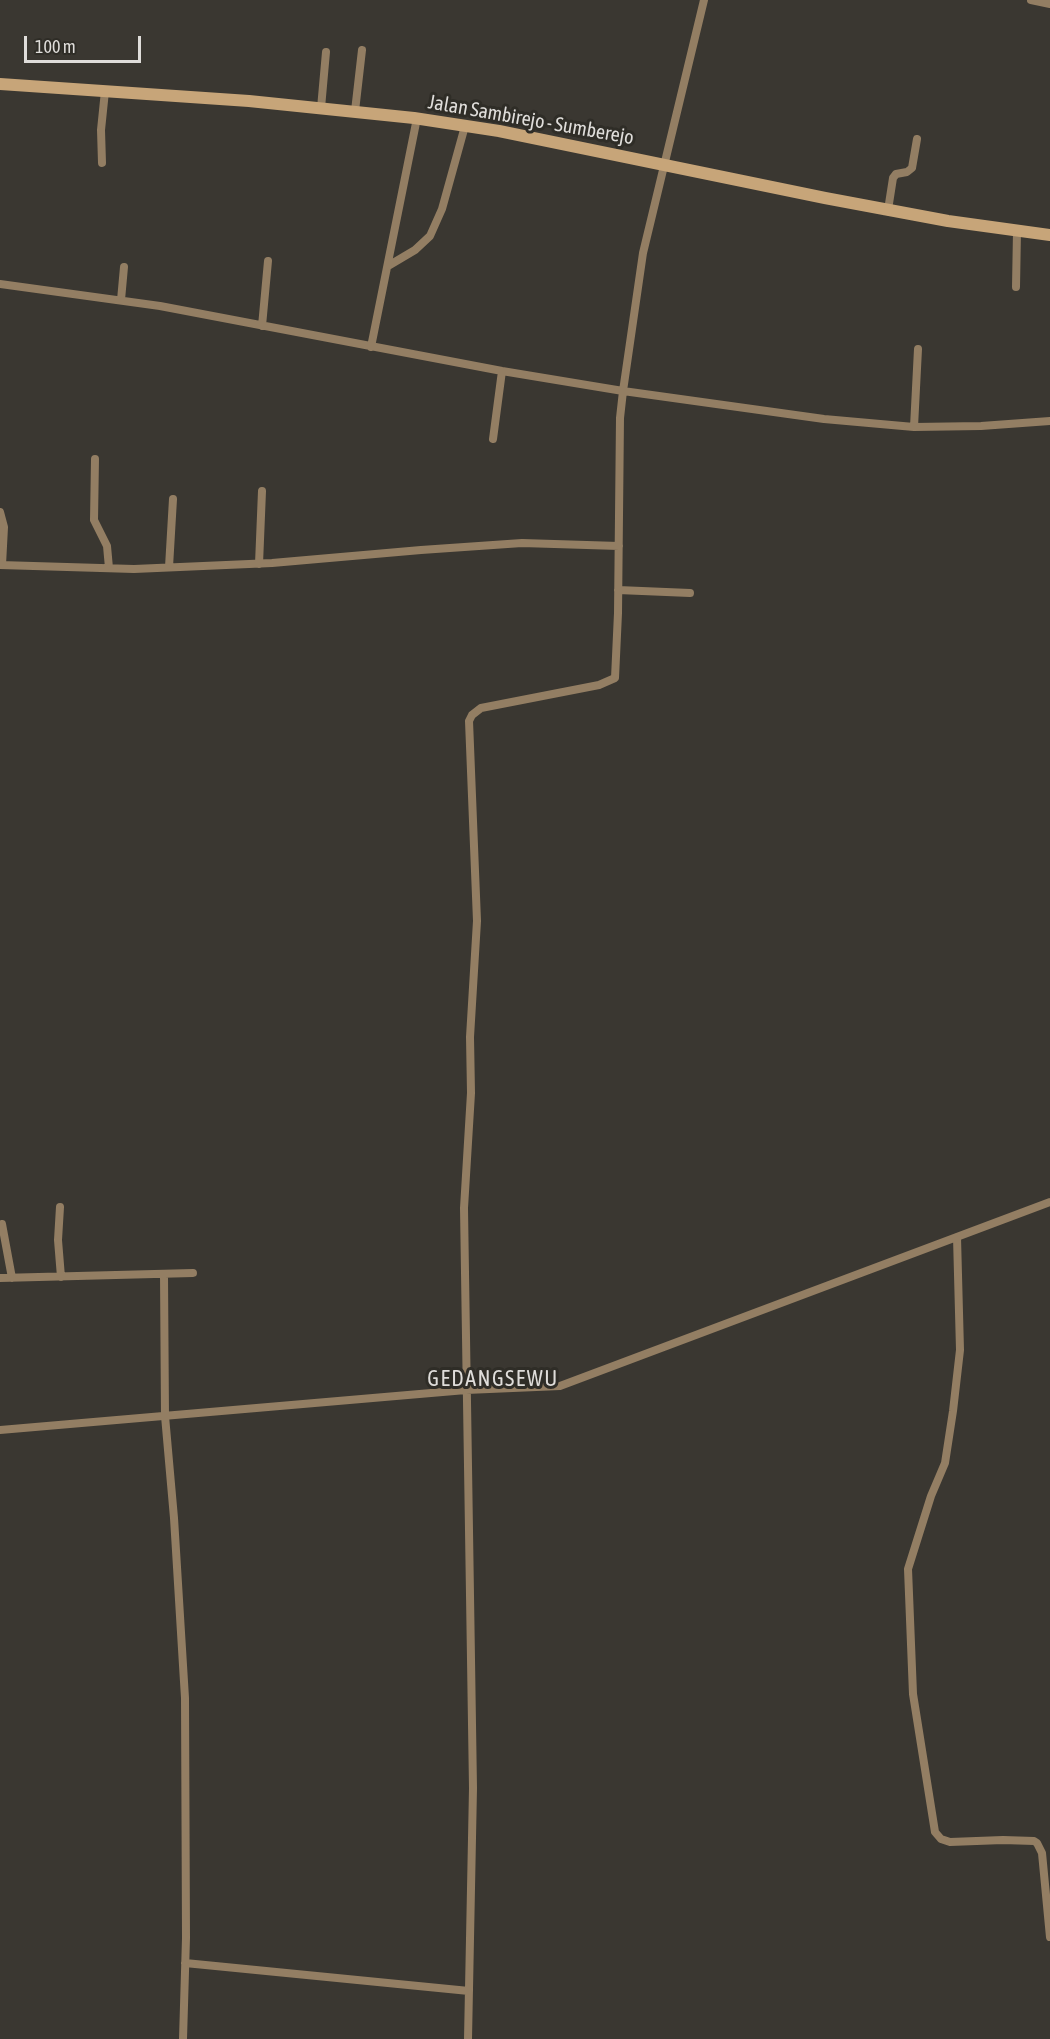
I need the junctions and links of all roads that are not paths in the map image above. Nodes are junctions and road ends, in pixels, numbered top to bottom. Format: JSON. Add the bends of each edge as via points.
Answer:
{"nodes":[{"id":1,"x":704,"y":0,"type":"edge"},
{"id":2,"x":1031,"y":0,"type":"edge"},
{"id":3,"x":1050,"y":4,"type":"edge"},
{"id":4,"x":362,"y":50,"type":"dead end"},
{"id":5,"x":326,"y":52,"type":"dead end"},
{"id":6,"x":0,"y":84,"type":"edge"},
{"id":7,"x":105,"y":91,"type":"junction"},
{"id":8,"x":321,"y":108,"type":"junction"},
{"id":9,"x":355,"y":111,"type":"junction"},
{"id":10,"x":417,"y":118,"type":"junction"},
{"id":11,"x":465,"y":126,"type":"junction"},
{"id":12,"x":917,"y":139,"type":"dead end"},
{"id":13,"x":102,"y":163,"type":"dead end"},
{"id":14,"x":666,"y":165,"type":"junction"},
{"id":15,"x":888,"y":210,"type":"junction"},
{"id":16,"x":1017,"y":231,"type":"junction"},
{"id":17,"x":1050,"y":235,"type":"edge"},
{"id":18,"x":268,"y":261,"type":"dead end"},
{"id":19,"x":388,"y":266,"type":"junction"},
{"id":20,"x":124,"y":267,"type":"dead end"},
{"id":21,"x":0,"y":284,"type":"edge"},
{"id":22,"x":1016,"y":287,"type":"dead end"},
{"id":23,"x":121,"y":300,"type":"junction"},
{"id":24,"x":262,"y":326,"type":"junction"},
{"id":25,"x":371,"y":347,"type":"junction"},
{"id":26,"x":918,"y":349,"type":"dead end"},
{"id":27,"x":502,"y":371,"type":"junction"},
{"id":28,"x":623,"y":391,"type":"junction"},
{"id":29,"x":1050,"y":421,"type":"edge"},
{"id":30,"x":914,"y":427,"type":"junction"},
{"id":31,"x":493,"y":439,"type":"dead end"},
{"id":32,"x":95,"y":459,"type":"dead end"},
{"id":33,"x":262,"y":491,"type":"dead end"},
{"id":34,"x":172,"y":499,"type":"dead end"},
{"id":35,"x":0,"y":512,"type":"edge"},
{"id":36,"x":619,"y":546,"type":"junction"},
{"id":37,"x":259,"y":564,"type":"junction"},
{"id":38,"x":1,"y":565,"type":"edge"},
{"id":39,"x":169,"y":567,"type":"junction"},
{"id":40,"x":109,"y":568,"type":"junction"},
{"id":41,"x":618,"y":590,"type":"junction"},
{"id":42,"x":690,"y":593,"type":"dead end"},
{"id":43,"x":1050,"y":1202,"type":"edge"},
{"id":44,"x":60,"y":1207,"type":"dead end"},
{"id":45,"x":2,"y":1224,"type":"dead end"},
{"id":46,"x":957,"y":1237,"type":"junction"},
{"id":47,"x":193,"y":1273,"type":"dead end"},
{"id":48,"x":164,"y":1275,"type":"junction"},
{"id":49,"x":61,"y":1277,"type":"junction"},
{"id":50,"x":0,"y":1278,"type":"edge"},
{"id":51,"x":12,"y":1278,"type":"junction"},
{"id":52,"x":466,"y":1390,"type":"junction"},
{"id":53,"x":165,"y":1416,"type":"junction"},
{"id":54,"x":0,"y":1430,"type":"edge"},
{"id":55,"x":1050,"y":1937,"type":"edge"},
{"id":56,"x":185,"y":1963,"type":"junction"},
{"id":57,"x":469,"y":1991,"type":"junction"},
{"id":58,"x":183,"y":2039,"type":"edge"},
{"id":59,"x":468,"y":2039,"type":"edge"}],
"edges":[{"from":1,"to":14,"type":"street"},
{"from":2,"to":3,"type":"street"},
{"from":4,"to":9,"type":"street"},
{"from":5,"to":8,"type":"street"},
{"from":6,"to":7,"type":"main road","name":"Jalan Sambirejo - Sumberejo"},
{"from":7,"to":8,"type":"main road","name":"Jalan Sambirejo - Sumberejo"},
{"from":7,"to":13,"type":"street"},
{"from":8,"to":9,"type":"main road","name":"Jalan Sambirejo - Sumberejo"},
{"from":9,"to":10,"type":"main road","name":"Jalan Sambirejo - Sumberejo"},
{"from":10,"to":11,"type":"main road","name":"Jalan Sambirejo - Sumberejo"},
{"from":10,"to":19,"type":"street"},
{"from":11,"to":14,"type":"main road","name":"Jalan Sambirejo - Sumberejo"},
{"from":11,"to":19,"type":"street","via":[[442,209],[430,236]]},
{"from":12,"to":15,"type":"street","via":[[912,168],[894,177]]},
{"from":14,"to":15,"type":"main road","name":"Jalan Sambirejo - Sumberejo"},
{"from":14,"to":28,"type":"street","via":[[644,253]]},
{"from":15,"to":16,"type":"main road","name":"Jalan Sambirejo - Sumberejo"},
{"from":16,"to":17,"type":"main road","name":"Jalan Sambirejo - Sumberejo"},
{"from":16,"to":22,"type":"street"},
{"from":18,"to":24,"type":"street"},
{"from":19,"to":25,"type":"street"},
{"from":20,"to":23,"type":"street"},
{"from":21,"to":23,"type":"street"},
{"from":23,"to":24,"type":"street"},
{"from":24,"to":25,"type":"street"},
{"from":25,"to":27,"type":"street"},
{"from":26,"to":30,"type":"street"},
{"from":27,"to":28,"type":"street"},
{"from":27,"to":31,"type":"street"},
{"from":28,"to":30,"type":"street","via":[[824,419]]},
{"from":28,"to":36,"type":"street"},
{"from":29,"to":30,"type":"street"},
{"from":32,"to":40,"type":"street","via":[[94,520],[107,546]]},
{"from":33,"to":37,"type":"street"},
{"from":34,"to":39,"type":"street"},
{"from":35,"to":38,"type":"street","via":[[4,527]]},
{"from":36,"to":37,"type":"street","via":[[522,543]]},
{"from":36,"to":41,"type":"street"},
{"from":37,"to":39,"type":"street"},
{"from":38,"to":40,"type":"street"},
{"from":39,"to":40,"type":"street"},
{"from":41,"to":42,"type":"street"},
{"from":41,"to":52,"type":"street","via":[[615,678],[599,685],[481,708],[469,720],[477,921],[464,1208]]},
{"from":43,"to":46,"type":"street"},
{"from":44,"to":49,"type":"street"},
{"from":45,"to":51,"type":"street"},
{"from":46,"to":52,"type":"street","via":[[560,1386]]},
{"from":46,"to":55,"type":"street","via":[[960,1350],[952,1421],[945,1463],[908,1569],[913,1694],[935,1832],[950,1842],[1037,1843],[1042,1853]]},
{"from":47,"to":48,"type":"street"},
{"from":48,"to":49,"type":"street"},
{"from":48,"to":53,"type":"street"},
{"from":49,"to":51,"type":"street"},
{"from":50,"to":51,"type":"street"},
{"from":52,"to":53,"type":"street"},
{"from":52,"to":57,"type":"street","via":[[473,1788]]},
{"from":53,"to":54,"type":"street"},
{"from":53,"to":56,"type":"street","via":[[185,1698]]},
{"from":56,"to":57,"type":"street"},
{"from":56,"to":58,"type":"street"},
{"from":57,"to":59,"type":"street"}]}
